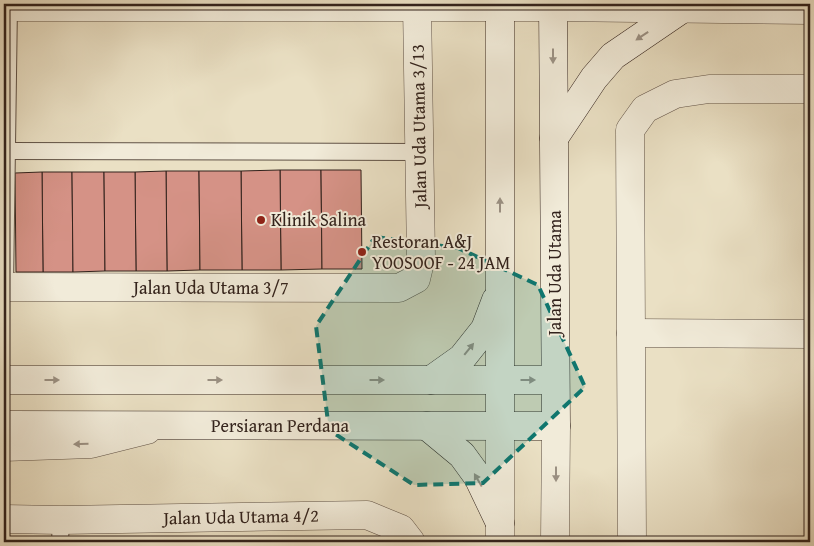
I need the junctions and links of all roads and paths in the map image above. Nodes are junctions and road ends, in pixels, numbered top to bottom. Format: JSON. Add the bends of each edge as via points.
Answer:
{"nodes":[{"id":1,"x":7,"y":6,"type":"edge"},
{"id":2,"x":157,"y":6,"type":"edge"},
{"id":3,"x":279,"y":6,"type":"edge"},
{"id":4,"x":417,"y":6,"type":"edge"},
{"id":5,"x":500,"y":6,"type":"edge"},
{"id":6,"x":553,"y":6,"type":"edge"},
{"id":7,"x":676,"y":6,"type":"edge"},
{"id":8,"x":810,"y":10,"type":"edge"},
{"id":9,"x":810,"y":89,"type":"edge"},
{"id":10,"x":554,"y":138,"type":"junction"},
{"id":11,"x":6,"y":151,"type":"edge"},
{"id":12,"x":419,"y":152,"type":"junction"},
{"id":13,"x":416,"y":279,"type":"joint"},
{"id":14,"x":5,"y":287,"type":"edge"},
{"id":15,"x":500,"y":288,"type":"junction"},
{"id":16,"x":631,"y":333,"type":"junction"},
{"id":17,"x":810,"y":334,"type":"edge"},
{"id":18,"x":4,"y":380,"type":"edge"},
{"id":19,"x":431,"y":380,"type":"junction"},
{"id":20,"x":500,"y":380,"type":"junction"},
{"id":21,"x":556,"y":380,"type":"junction"},
{"id":22,"x":4,"y":426,"type":"edge"},
{"id":23,"x":163,"y":426,"type":"junction"},
{"id":24,"x":427,"y":426,"type":"junction"},
{"id":25,"x":500,"y":426,"type":"junction"},
{"id":26,"x":556,"y":426,"type":"junction"},
{"id":27,"x":4,"y":447,"type":"edge"},
{"id":28,"x":4,"y":519,"type":"edge"},
{"id":29,"x":61,"y":531,"type":"edge"},
{"id":30,"x":500,"y":533,"type":"edge"},
{"id":31,"x":411,"y":542,"type":"edge"},
{"id":32,"x":555,"y":542,"type":"edge"},
{"id":33,"x":632,"y":542,"type":"edge"}],
"edges":[{"from":1,"to":2,"type":"street"},
{"from":1,"to":11,"type":"lane"},
{"from":2,"to":3,"type":"street"},
{"from":3,"to":4,"type":"street"},
{"from":4,"to":5,"type":"street"},
{"from":4,"to":12,"type":"street","name":"Jalan Uda Utama 3/13"},
{"from":5,"to":6,"type":"street"},
{"from":15,"to":5,"type":"street","one_way":true},
{"from":6,"to":7,"type":"street"},
{"from":6,"to":10,"type":"street","name":"Jalan Uda Utama","one_way":true},
{"from":7,"to":8,"type":"street"},
{"from":7,"to":10,"type":"street","one_way":true,"via":[[613,56],[594,78]]},
{"from":9,"to":16,"type":"street","via":[[709,89],[675,94],[645,109],[630,130]]},
{"from":10,"to":21,"type":"street","name":"Jalan Uda Utama"},
{"from":11,"to":12,"type":"lane"},
{"from":11,"to":14,"type":"lane"},
{"from":12,"to":13,"type":"street","name":"Jalan Uda Utama 3/13","via":[[421,258]]},
{"from":13,"to":14,"type":"street","name":"Jalan Uda Utama 3/7","via":[[399,288]]},
{"from":19,"to":15,"type":"street","one_way":true,"via":[[462,358],[485,329]]},
{"from":15,"to":20,"type":"street"},
{"from":16,"to":17,"type":"street"},
{"from":16,"to":33,"type":"street"},
{"from":18,"to":19,"type":"street","one_way":true},
{"from":19,"to":20,"type":"street"},
{"from":20,"to":21,"type":"street","one_way":true},
{"from":20,"to":25,"type":"street"},
{"from":21,"to":26,"type":"street","name":"Jalan Uda Utama"},
{"from":22,"to":23,"type":"street","name":"Persiaran Perdana"},
{"from":23,"to":24,"type":"street","name":"Persiaran Perdana"},
{"from":23,"to":27,"type":"street","one_way":true,"via":[[91,444]]},
{"from":24,"to":25,"type":"street","name":"Persiaran Perdana"},
{"from":30,"to":24,"type":"street","one_way":true,"via":[[478,477],[462,455]]},
{"from":25,"to":26,"type":"street","name":"Persiaran Perdana"},
{"from":25,"to":30,"type":"street"},
{"from":26,"to":32,"type":"street","name":"Jalan Uda Utama","one_way":true},
{"from":28,"to":29,"type":"street","name":"Jalan Uda Utama 4/2"},
{"from":29,"to":31,"type":"street","name":"Jalan Uda Utama 4/2","via":[[367,515],[401,529]]}]}
